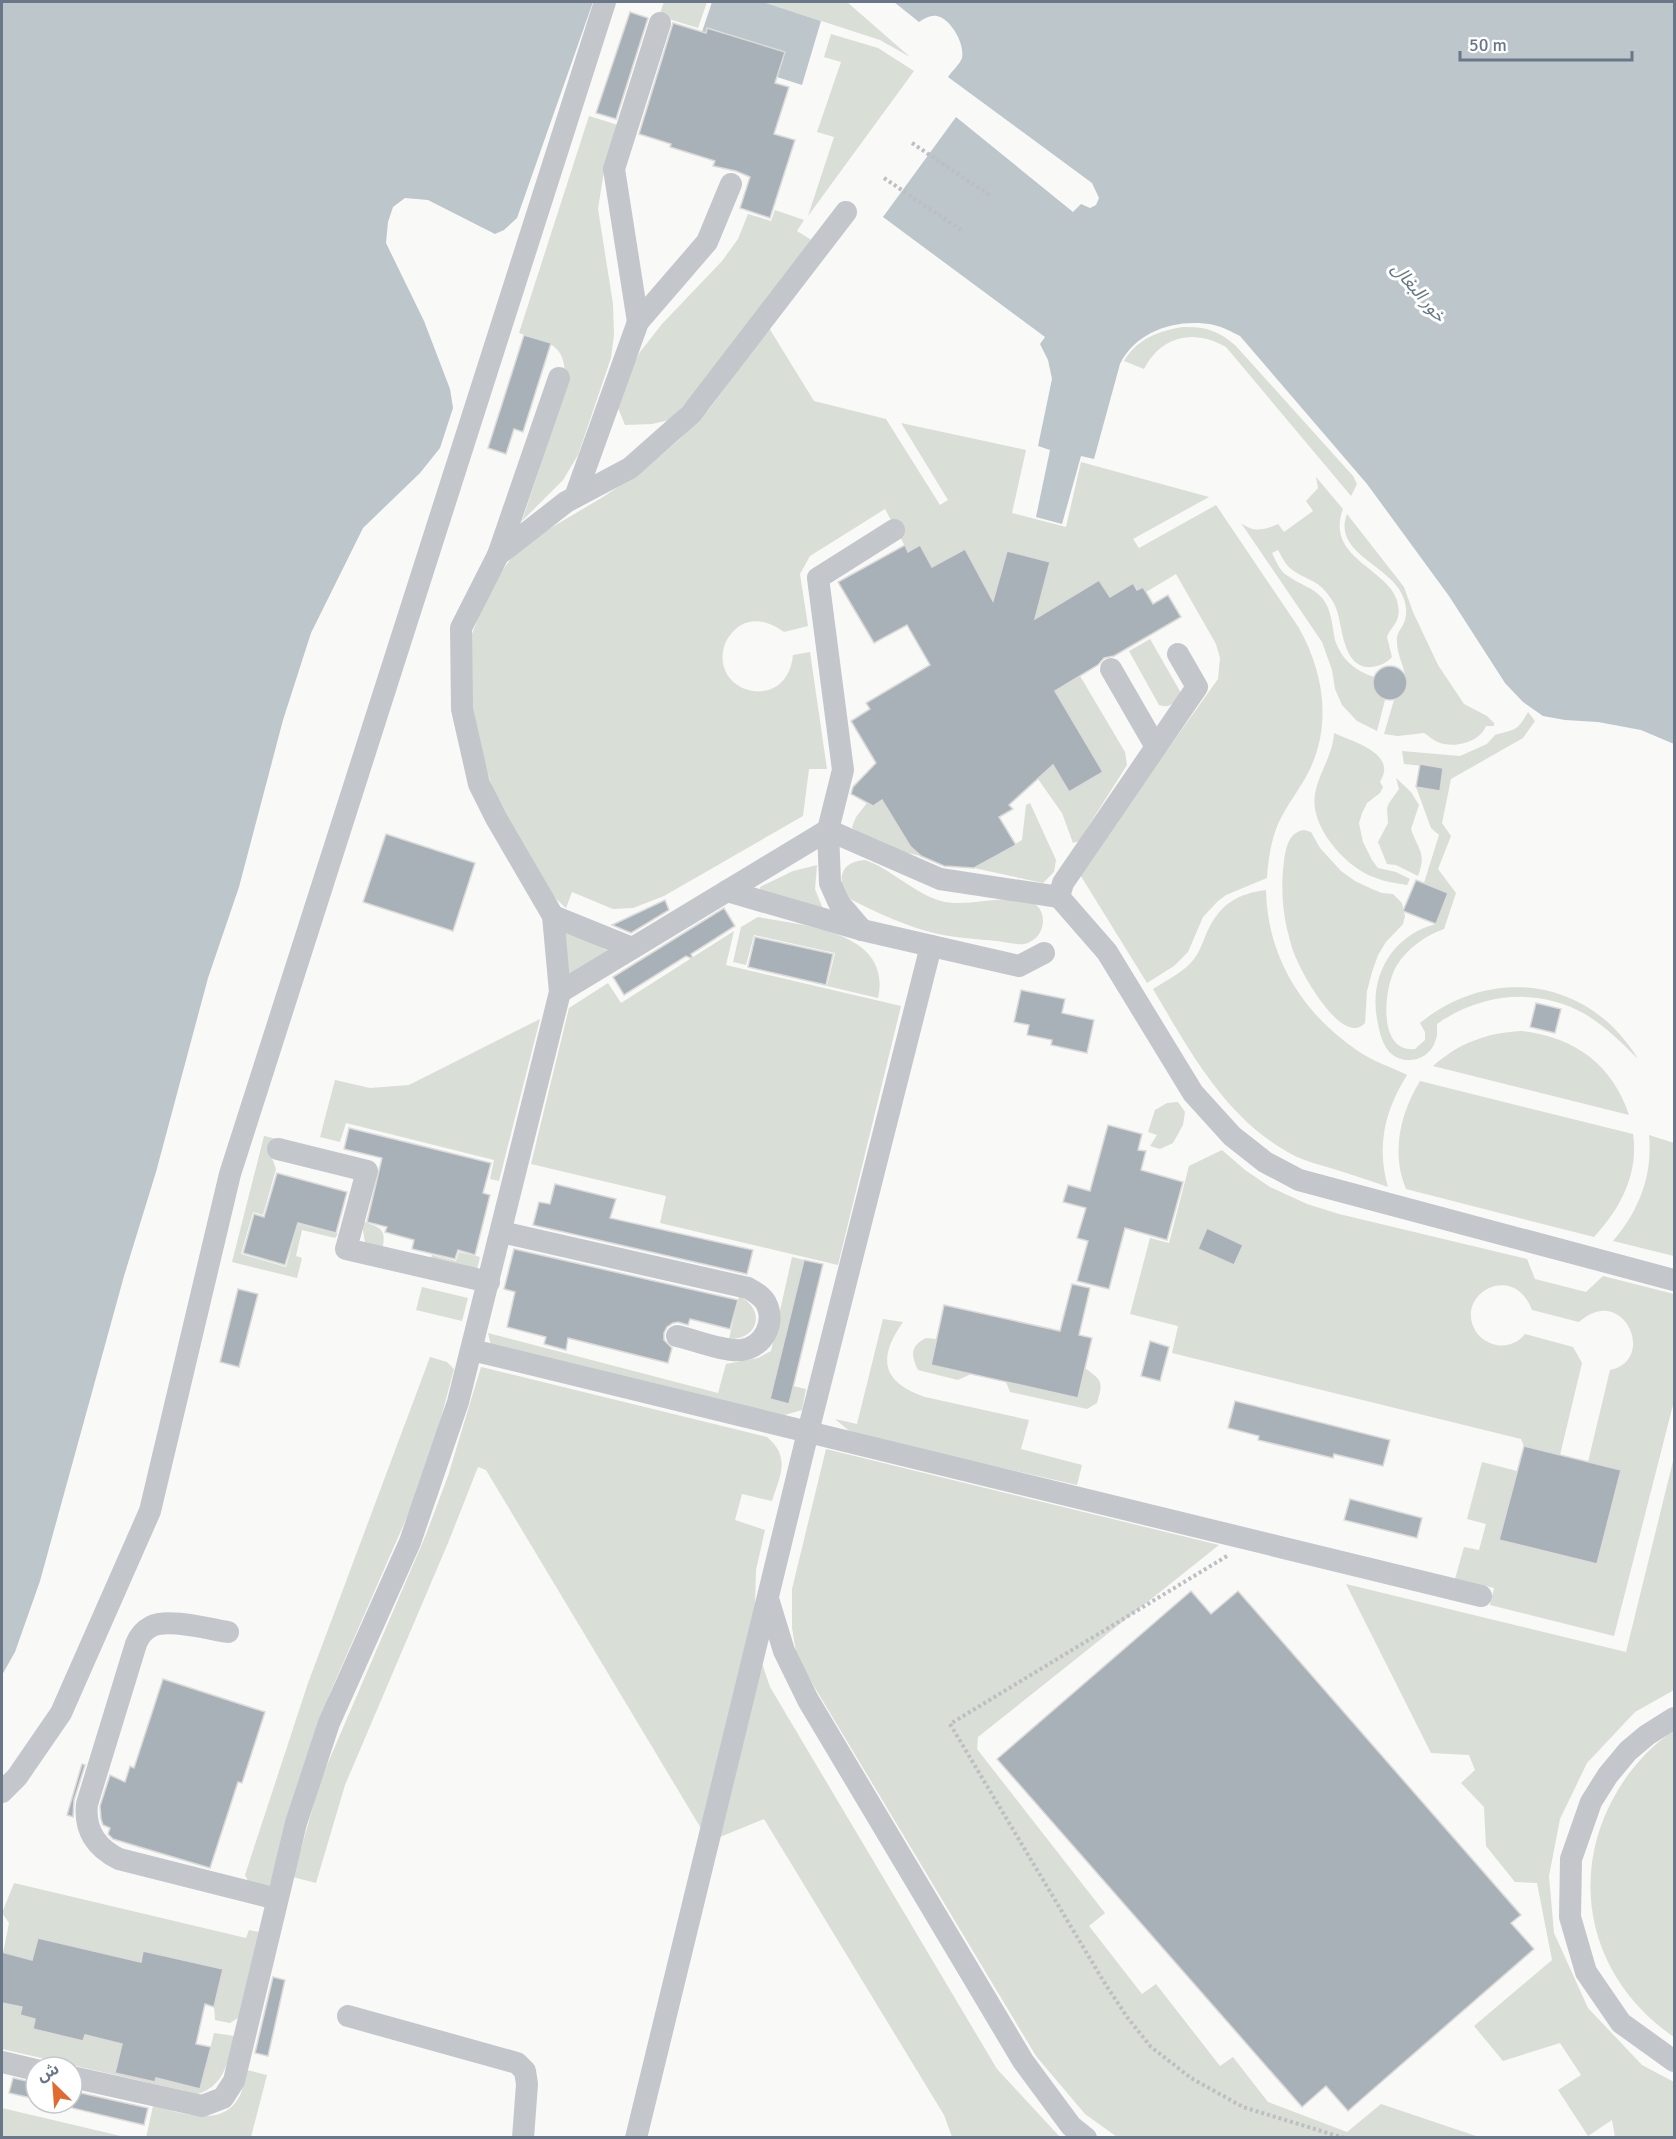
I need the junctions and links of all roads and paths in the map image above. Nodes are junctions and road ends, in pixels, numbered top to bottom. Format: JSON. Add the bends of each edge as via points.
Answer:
{"nodes":[{"id":1,"x":605,"y":2,"type":"edge"},
{"id":2,"x":660,"y":23,"type":"dead end"},
{"id":3,"x":912,"y":143,"type":"dead end"},
{"id":4,"x":884,"y":178,"type":"dead end"},
{"id":5,"x":731,"y":184,"type":"dead end"},
{"id":6,"x":989,"y":195,"type":"dead end"},
{"id":7,"x":846,"y":212,"type":"dead end"},
{"id":8,"x":961,"y":231,"type":"dead end"},
{"id":9,"x":638,"y":322,"type":"junction"},
{"id":10,"x":559,"y":378,"type":"dead end"},
{"id":11,"x":575,"y":496,"type":"junction"},
{"id":12,"x":894,"y":530,"type":"dead end"},
{"id":13,"x":498,"y":555,"type":"junction"},
{"id":14,"x":1178,"y":654,"type":"dead end"},
{"id":15,"x":1111,"y":669,"type":"dead end"},
{"id":16,"x":1156,"y":747,"type":"junction"},
{"id":17,"x":828,"y":830,"type":"junction"},
{"id":18,"x":727,"y":891,"type":"junction"},
{"id":19,"x":1059,"y":897,"type":"junction"},
{"id":20,"x":553,"y":916,"type":"junction"},
{"id":21,"x":862,"y":930,"type":"junction"},
{"id":22,"x":931,"y":946,"type":"junction"},
{"id":23,"x":632,"y":948,"type":"junction"},
{"id":24,"x":1044,"y":953,"type":"dead end"},
{"id":25,"x":561,"y":992,"type":"junction"},
{"id":26,"x":278,"y":1149,"type":"dead end"},
{"id":27,"x":501,"y":1232,"type":"junction"},
{"id":28,"x":1674,"y":1280,"type":"edge"},
{"id":29,"x":489,"y":1282,"type":"junction"},
{"id":30,"x":677,"y":1336,"type":"dead end"},
{"id":31,"x":472,"y":1350,"type":"junction"},
{"id":32,"x":808,"y":1432,"type":"junction"},
{"id":33,"x":1253,"y":1540,"type":"junction"},
{"id":34,"x":1482,"y":1596,"type":"dead end"},
{"id":35,"x":768,"y":1597,"type":"junction"},
{"id":36,"x":228,"y":1632,"type":"dead end"},
{"id":37,"x":1674,"y":1718,"type":"edge"},
{"id":38,"x":2,"y":1792,"type":"edge"},
{"id":39,"x":277,"y":1899,"type":"junction"},
{"id":40,"x":348,"y":2016,"type":"dead end"},
{"id":41,"x":1674,"y":2061,"type":"edge"},
{"id":42,"x":2,"y":2062,"type":"edge"},
{"id":43,"x":24,"y":2067,"type":"edge"},
{"id":44,"x":84,"y":2081,"type":"edge"},
{"id":45,"x":523,"y":2138,"type":"edge"},
{"id":46,"x":636,"y":2138,"type":"edge"},
{"id":47,"x":1086,"y":2138,"type":"edge"},
{"id":48,"x":1344,"y":2138,"type":"edge"}],
"edges":[{"from":1,"to":38,"type":"lane","via":[[230,1174],[150,1511],[61,1713],[17,1777]]},
{"from":2,"to":9,"type":"lane","via":[[614,169]]},
{"from":3,"to":6,"type":"path"},
{"from":4,"to":8,"type":"path"},
{"from":5,"to":9,"type":"lane","via":[[707,242]]},
{"from":7,"to":11,"type":"lane","via":[[691,414],[630,468]]},
{"from":9,"to":11,"type":"lane"},
{"from":10,"to":13,"type":"lane"},
{"from":11,"to":13,"type":"lane"},
{"from":12,"to":17,"type":"lane","via":[[818,578],[843,770]]},
{"from":13,"to":20,"type":"lane","via":[[461,628],[462,709],[479,784]]},
{"from":14,"to":16,"type":"lane","via":[[1197,687]]},
{"from":15,"to":16,"type":"lane"},
{"from":16,"to":19,"type":"lane","via":[[1063,883]]},
{"from":17,"to":18,"type":"lane"},
{"from":17,"to":19,"type":"lane","via":[[940,879]]},
{"from":17,"to":21,"type":"lane","via":[[830,883],[839,903]]},
{"from":18,"to":21,"type":"lane"},
{"from":18,"to":23,"type":"lane"},
{"from":19,"to":28,"type":"lane","via":[[1107,952],[1193,1093],[1232,1136],[1265,1162],[1299,1180]]},
{"from":20,"to":23,"type":"lane"},
{"from":20,"to":25,"type":"lane"},
{"from":21,"to":22,"type":"lane"},
{"from":22,"to":24,"type":"lane","via":[[1019,966]]},
{"from":22,"to":32,"type":"lane"},
{"from":23,"to":25,"type":"lane"},
{"from":25,"to":27,"type":"lane"},
{"from":26,"to":29,"type":"lane","via":[[367,1171],[346,1249]]},
{"from":27,"to":29,"type":"lane"},
{"from":27,"to":30,"type":"lane","via":[[748,1288],[758,1293],[769,1311],[770,1322],[761,1341],[741,1350]]},
{"from":29,"to":31,"type":"lane"},
{"from":31,"to":32,"type":"lane"},
{"from":31,"to":39,"type":"lane","via":[[410,1542],[330,1723],[296,1823]]},
{"from":32,"to":33,"type":"lane"},
{"from":32,"to":35,"type":"lane"},
{"from":33,"to":34,"type":"lane"},
{"from":33,"to":48,"type":"path","via":[[950,1725],[1104,1982],[1151,2047],[1191,2079],[1243,2107]]},
{"from":35,"to":46,"type":"lane"},
{"from":35,"to":47,"type":"lane","via":[[784,1651],[808,1700],[1023,2061],[1071,2126]]},
{"from":36,"to":39,"type":"lane","via":[[165,1623],[150,1627],[139,1637],[87,1804],[87,1824],[95,1842],[119,1859]]},
{"from":37,"to":41,"type":"lane","via":[[1628,1751],[1591,1802],[1571,1859],[1570,1917],[1586,1972],[1621,2023]]},
{"from":39,"to":44,"type":"lane","via":[[234,2080],[224,2098],[202,2106]]},
{"from":40,"to":45,"type":"lane","via":[[517,2063],[525,2071],[527,2084]]},
{"from":42,"to":43,"type":"lane"}]}
